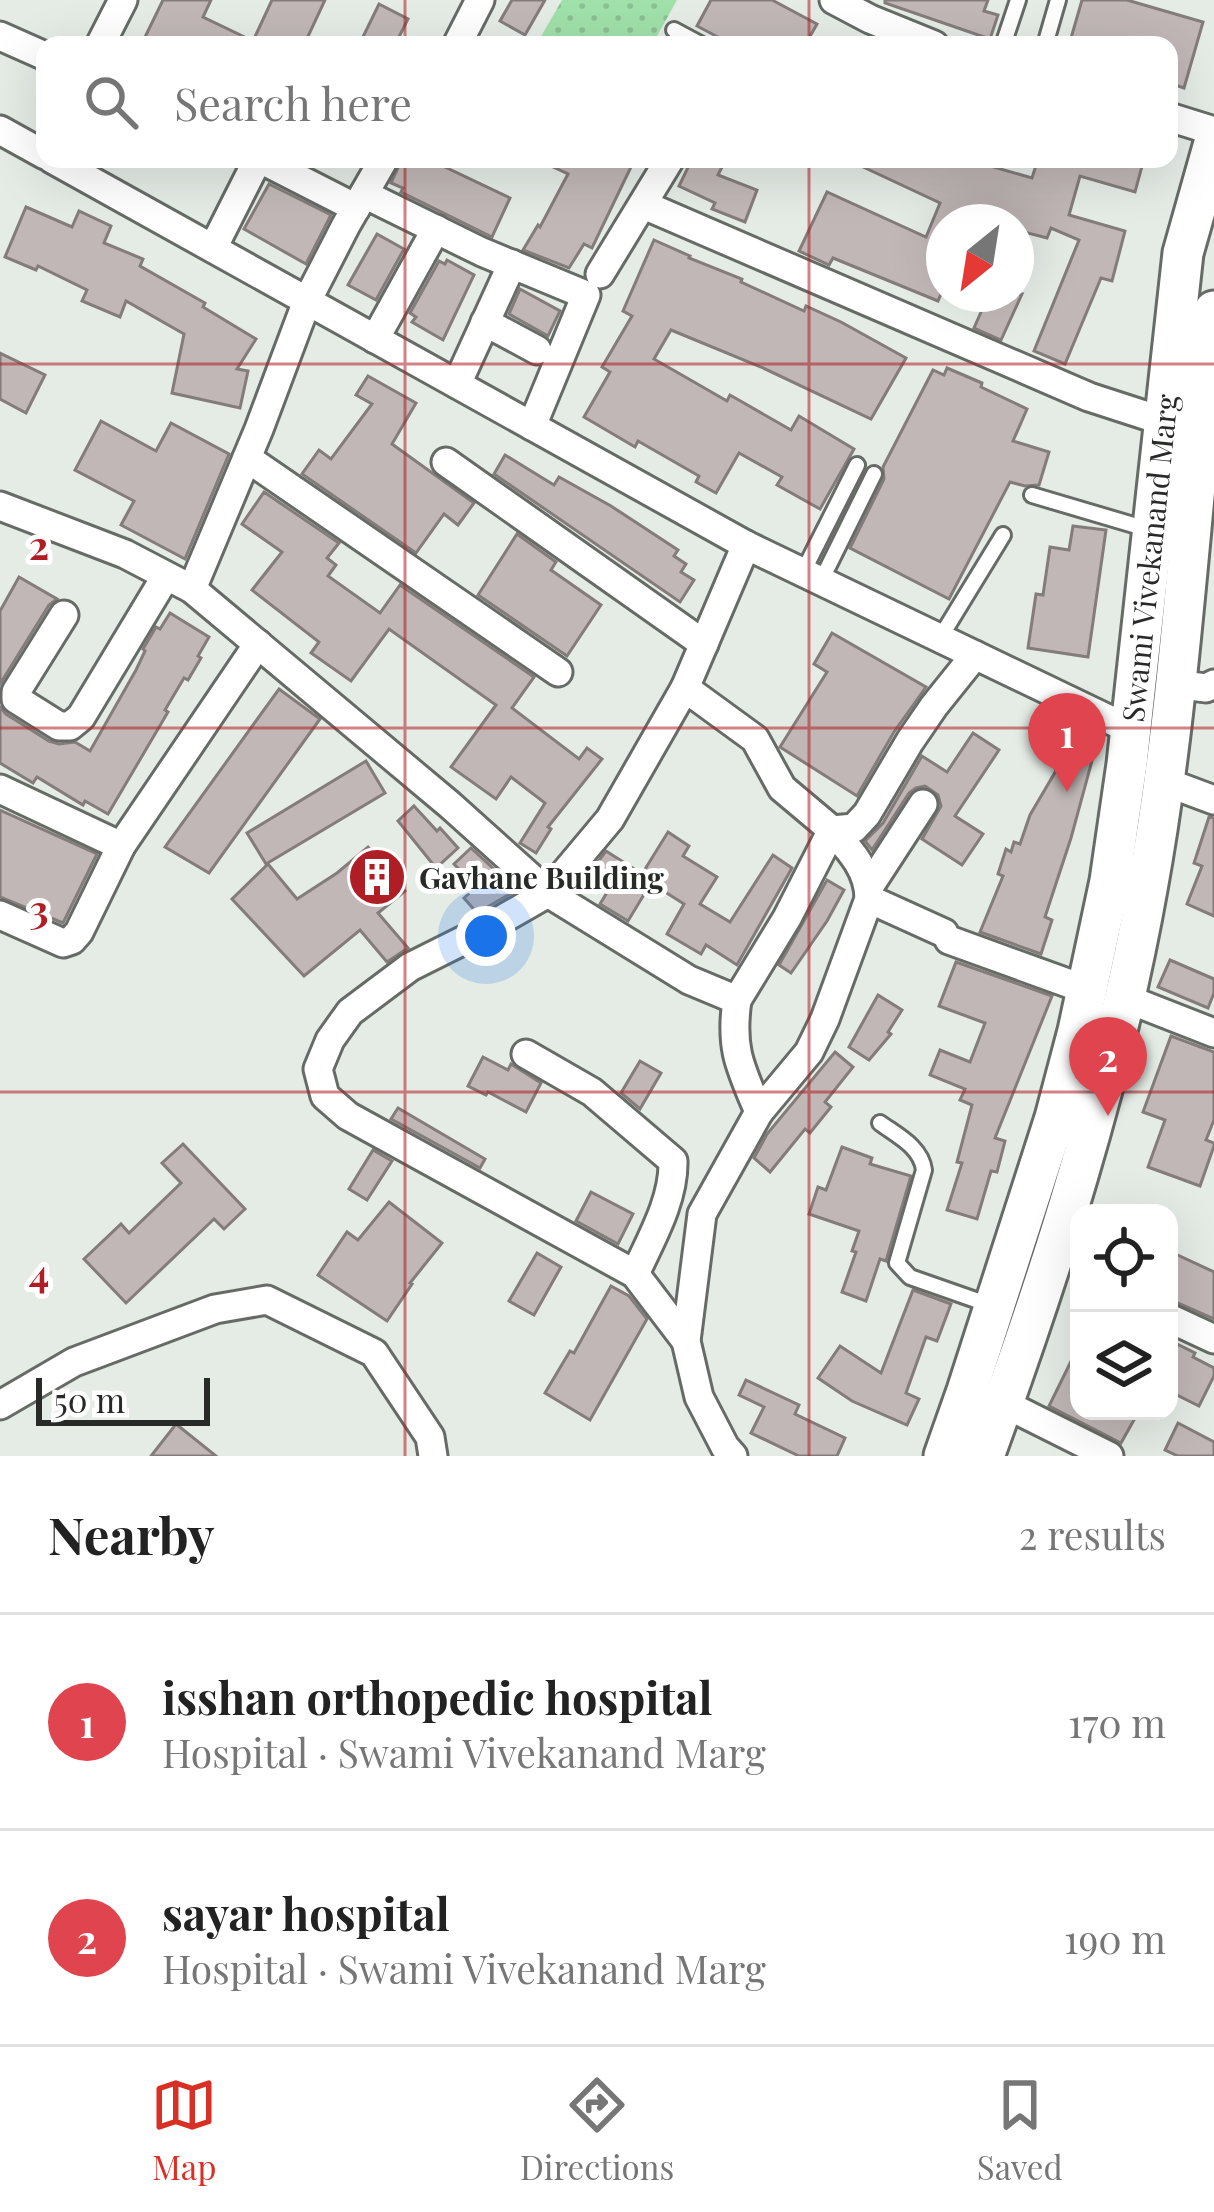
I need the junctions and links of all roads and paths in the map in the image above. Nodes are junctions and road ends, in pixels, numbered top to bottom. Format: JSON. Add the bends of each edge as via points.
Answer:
{"nodes":[{"id":1,"x":123,"y":0,"type":"edge"},
{"id":2,"x":480,"y":0,"type":"edge"},
{"id":3,"x":834,"y":0,"type":"edge"},
{"id":4,"x":1018,"y":0,"type":"edge"},
{"id":5,"x":1058,"y":0,"type":"edge"},
{"id":6,"x":674,"y":30,"type":"dead end"},
{"id":7,"x":0,"y":36,"type":"edge"},
{"id":8,"x":105,"y":36,"type":"edge"},
{"id":9,"x":462,"y":36,"type":"edge"},
{"id":10,"x":685,"y":36,"type":"edge"},
{"id":11,"x":883,"y":36,"type":"edge"},
{"id":12,"x":1006,"y":36,"type":"edge"},
{"id":13,"x":1048,"y":36,"type":"edge"},
{"id":14,"x":36,"y":52,"type":"edge"},
{"id":15,"x":1178,"y":120,"type":"edge"},
{"id":16,"x":0,"y":130,"type":"edge"},
{"id":17,"x":1214,"y":131,"type":"edge"},
{"id":18,"x":1214,"y":142,"type":"edge"},
{"id":19,"x":36,"y":150,"type":"edge"},
{"id":20,"x":69,"y":168,"type":"edge"},
{"id":21,"x":254,"y":168,"type":"edge"},
{"id":22,"x":281,"y":168,"type":"edge"},
{"id":23,"x":379,"y":168,"type":"edge"},
{"id":24,"x":665,"y":168,"type":"edge"},
{"id":25,"x":360,"y":201,"type":"junction"},
{"id":26,"x":644,"y":205,"type":"junction"},
{"id":27,"x":436,"y":229,"type":"junction"},
{"id":28,"x":213,"y":248,"type":"junction"},
{"id":29,"x":512,"y":264,"type":"junction"},
{"id":30,"x":600,"y":274,"type":"dead end"},
{"id":31,"x":307,"y":301,"type":"junction"},
{"id":32,"x":1214,"y":311,"type":"edge"},
{"id":33,"x":485,"y":322,"type":"junction"},
{"id":34,"x":375,"y":339,"type":"junction"},
{"id":35,"x":537,"y":350,"type":"dead end"},
{"id":36,"x":457,"y":384,"type":"junction"},
{"id":37,"x":1182,"y":423,"type":"junction"},
{"id":38,"x":532,"y":426,"type":"junction"},
{"id":39,"x":247,"y":458,"type":"junction"},
{"id":40,"x":446,"y":462,"type":"dead end"},
{"id":41,"x":857,"y":465,"type":"dead end"},
{"id":42,"x":874,"y":474,"type":"dead end"},
{"id":43,"x":1204,"y":482,"type":"edge"},
{"id":44,"x":1032,"y":495,"type":"dead end"},
{"id":45,"x":0,"y":506,"type":"edge"},
{"id":46,"x":1152,"y":530,"type":"junction"},
{"id":47,"x":1003,"y":535,"type":"dead end"},
{"id":48,"x":746,"y":545,"type":"junction"},
{"id":49,"x":1201,"y":556,"type":"edge"},
{"id":50,"x":166,"y":576,"type":"junction"},
{"id":51,"x":812,"y":577,"type":"junction"},
{"id":52,"x":192,"y":590,"type":"junction"},
{"id":53,"x":64,"y":615,"type":"dead end"},
{"id":54,"x":940,"y":638,"type":"junction"},
{"id":55,"x":258,"y":644,"type":"junction"},
{"id":56,"x":704,"y":644,"type":"junction"},
{"id":57,"x":975,"y":655,"type":"junction"},
{"id":58,"x":558,"y":672,"type":"dead end"},
{"id":59,"x":1174,"y":684,"type":"junction"},
{"id":60,"x":1214,"y":684,"type":"edge"},
{"id":61,"x":685,"y":688,"type":"junction"},
{"id":62,"x":1131,"y":730,"type":"junction"},
{"id":63,"x":1163,"y":781,"type":"junction"},
{"id":64,"x":0,"y":789,"type":"edge"},
{"id":65,"x":1214,"y":800,"type":"edge"},
{"id":66,"x":923,"y":804,"type":"dead end"},
{"id":67,"x":832,"y":830,"type":"junction"},
{"id":68,"x":121,"y":846,"type":"junction"},
{"id":69,"x":548,"y":892,"type":"junction"},
{"id":70,"x":869,"y":893,"type":"junction"},
{"id":71,"x":0,"y":915,"type":"edge"},
{"id":72,"x":1106,"y":994,"type":"junction"},
{"id":73,"x":737,"y":1000,"type":"junction"},
{"id":74,"x":1214,"y":1033,"type":"edge"},
{"id":75,"x":526,"y":1054,"type":"dead end"},
{"id":76,"x":759,"y":1112,"type":"junction"},
{"id":77,"x":880,"y":1123,"type":"dead end"},
{"id":78,"x":1064,"y":1270,"type":"edge"},
{"id":79,"x":635,"y":1274,"type":"junction"},
{"id":80,"x":994,"y":1307,"type":"junction"},
{"id":81,"x":1178,"y":1322,"type":"edge"},
{"id":82,"x":1214,"y":1339,"type":"edge"},
{"id":83,"x":686,"y":1341,"type":"junction"},
{"id":84,"x":1003,"y":1403,"type":"junction"},
{"id":85,"x":0,"y":1405,"type":"edge"},
{"id":86,"x":433,"y":1456,"type":"edge"},
{"id":87,"x":733,"y":1456,"type":"edge"},
{"id":88,"x":944,"y":1456,"type":"edge"},
{"id":89,"x":984,"y":1456,"type":"edge"},
{"id":90,"x":1109,"y":1456,"type":"edge"}],
"edges":[{"from":1,"to":8,"type":"street"},
{"from":2,"to":9,"type":"street"},
{"from":3,"to":11,"type":"street"},
{"from":4,"to":12,"type":"lane"},
{"from":5,"to":13,"type":"lane"},
{"from":6,"to":10,"type":"lane"},
{"from":7,"to":14,"type":"street"},
{"from":15,"to":17,"type":"street"},
{"from":16,"to":19,"type":"street"},
{"from":18,"to":37,"type":"main road","name":"Swami Vivekanand Marg","via":[[1183,253]]},
{"from":20,"to":28,"type":"street"},
{"from":21,"to":28,"type":"street"},
{"from":22,"to":25,"type":"street"},
{"from":23,"to":25,"type":"street"},
{"from":24,"to":26,"type":"street"},
{"from":25,"to":27,"type":"street"},
{"from":25,"to":31,"type":"street"},
{"from":26,"to":30,"type":"street"},
{"from":26,"to":37,"type":"street","via":[[1088,398]]},
{"from":27,"to":29,"type":"street"},
{"from":27,"to":34,"type":"street"},
{"from":28,"to":31,"type":"street"},
{"from":29,"to":33,"type":"street"},
{"from":29,"to":38,"type":"street","via":[[586,295]]},
{"from":31,"to":34,"type":"street"},
{"from":31,"to":39,"type":"street"},
{"from":32,"to":37,"type":"main road","name":"Swami Vivekanand Marg"},
{"from":33,"to":35,"type":"street"},
{"from":33,"to":36,"type":"street"},
{"from":34,"to":36,"type":"street"},
{"from":36,"to":38,"type":"street"},
{"from":37,"to":43,"type":"main road","name":"Swami Vivekanand Marg"},
{"from":37,"to":46,"type":"main road","name":"Swami Vivekanand Marg"},
{"from":38,"to":48,"type":"street"},
{"from":39,"to":52,"type":"street"},
{"from":39,"to":58,"type":"street"},
{"from":40,"to":56,"type":"street"},
{"from":41,"to":51,"type":"lane"},
{"from":42,"to":51,"type":"lane"},
{"from":43,"to":49,"type":"main road","name":"Swami Vivekanand Marg"},
{"from":44,"to":46,"type":"lane"},
{"from":45,"to":50,"type":"street"},
{"from":46,"to":62,"type":"main road","name":"Swami Vivekanand Marg"},
{"from":47,"to":54,"type":"lane"},
{"from":48,"to":51,"type":"street"},
{"from":48,"to":56,"type":"street"},
{"from":49,"to":59,"type":"main road","name":"Swami Vivekanand Marg"},
{"from":50,"to":52,"type":"street"},
{"from":50,"to":53,"type":"street","via":[[70,726],[16,699]]},
{"from":51,"to":54,"type":"street"},
{"from":52,"to":55,"type":"street"},
{"from":54,"to":57,"type":"street"},
{"from":55,"to":68,"type":"street"},
{"from":55,"to":69,"type":"street"},
{"from":56,"to":61,"type":"street"},
{"from":57,"to":62,"type":"street"},
{"from":57,"to":67,"type":"street","via":[[867,814],[854,828]]},
{"from":59,"to":60,"type":"street"},
{"from":59,"to":63,"type":"main road","name":"Swami Vivekanand Marg"},
{"from":61,"to":67,"type":"street","via":[[755,739],[782,788]]},
{"from":61,"to":69,"type":"street","via":[[610,819]]},
{"from":62,"to":72,"type":"main road","name":"Swami Vivekanand Marg","via":[[1110,881]]},
{"from":63,"to":65,"type":"street"},
{"from":63,"to":72,"type":"main road","name":"Swami Vivekanand Marg","via":[[1148,888]]},
{"from":64,"to":68,"type":"street"},
{"from":66,"to":70,"type":"street"},
{"from":67,"to":70,"type":"street","via":[[856,857]]},
{"from":67,"to":73,"type":"street"},
{"from":68,"to":71,"type":"street","via":[[72,940],[62,943]]},
{"from":69,"to":73,"type":"street","via":[[689,980]]},
{"from":69,"to":79,"type":"street","via":[[410,967],[350,1012],[318,1069],[325,1096],[348,1116]]},
{"from":70,"to":72,"type":"street","via":[[947,936]]},
{"from":70,"to":76,"type":"street","via":[[809,1052]]},
{"from":72,"to":74,"type":"street"},
{"from":72,"to":78,"type":"main road","name":"Swami Vivekanand Marg","via":[[1092,1128]]},
{"from":72,"to":80,"type":"main road","name":"Swami Vivekanand Marg","via":[[1055,1118]]},
{"from":73,"to":76,"type":"street","via":[[732,1034]]},
{"from":75,"to":79,"type":"street","via":[[592,1092],[673,1161],[663,1211]]},
{"from":76,"to":83,"type":"street","via":[[702,1214]]},
{"from":77,"to":80,"type":"lane","via":[[924,1162],[897,1263],[910,1277]]},
{"from":78,"to":84,"type":"main road","name":"Swami Vivekanand Marg"},
{"from":79,"to":83,"type":"street"},
{"from":80,"to":88,"type":"main road","name":"Swami Vivekanand Marg"},
{"from":81,"to":82,"type":"street"},
{"from":83,"to":87,"type":"street","via":[[699,1397]]},
{"from":84,"to":89,"type":"main road","name":"Swami Vivekanand Marg"},
{"from":84,"to":90,"type":"street"},
{"from":85,"to":86,"type":"street","via":[[74,1362],[215,1309],[267,1300],[374,1353],[430,1438]]}]}
